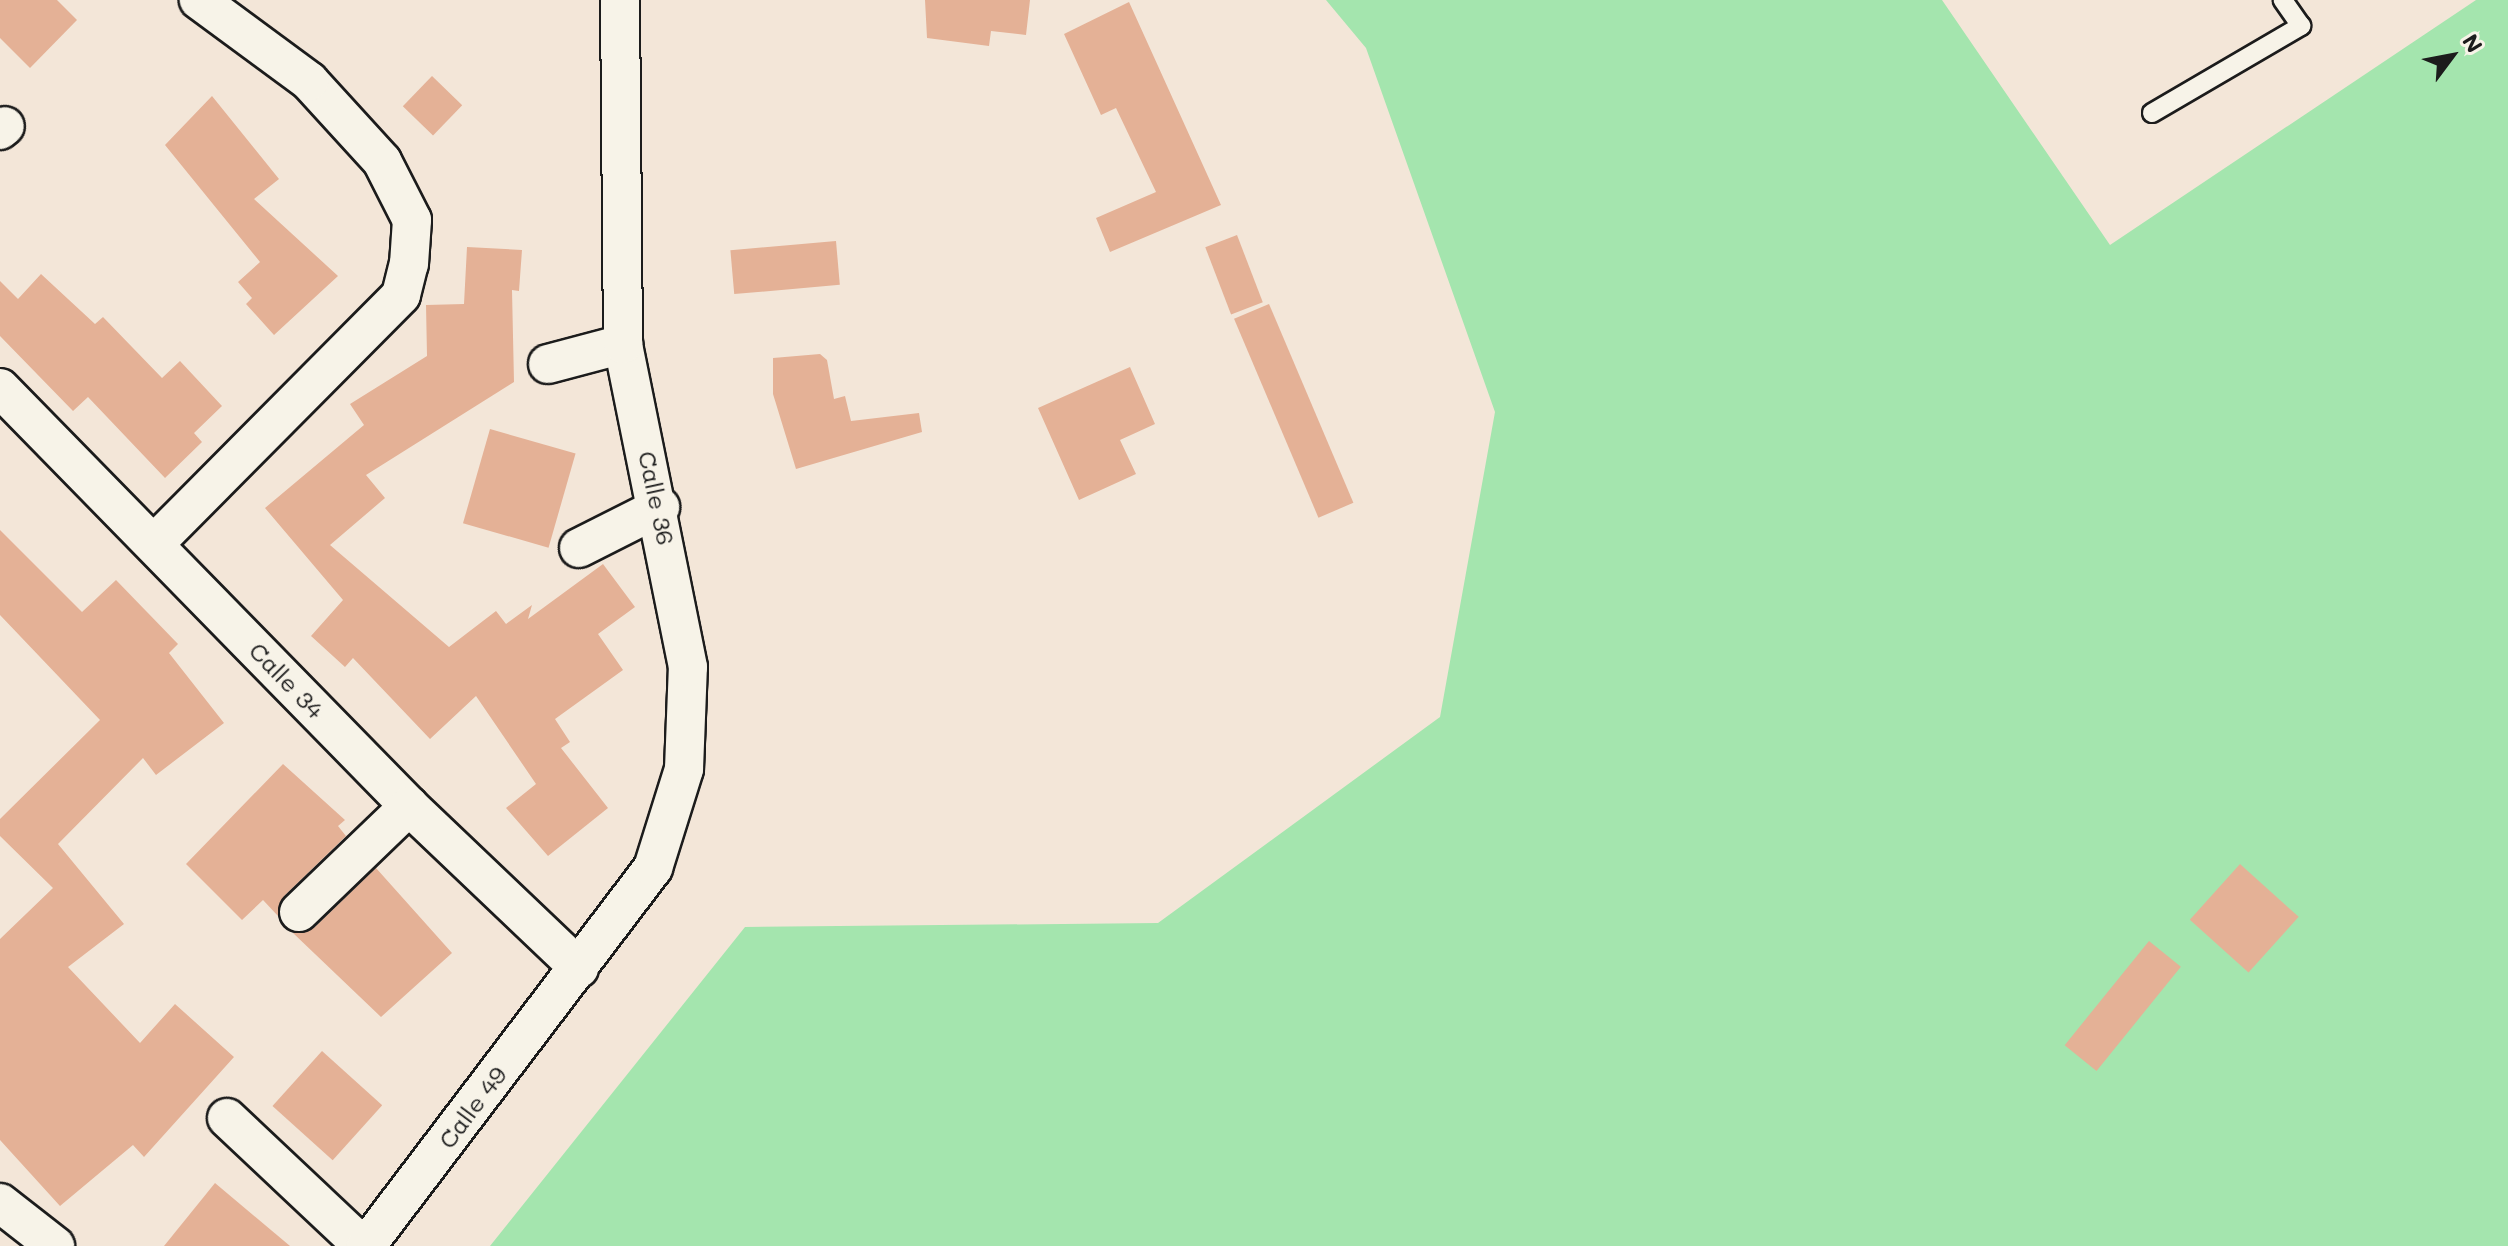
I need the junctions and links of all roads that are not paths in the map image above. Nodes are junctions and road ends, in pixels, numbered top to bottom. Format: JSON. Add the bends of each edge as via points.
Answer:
{"nodes":[{"id":1,"x":199,"y":0,"type":"edge"},
{"id":2,"x":620,"y":0,"type":"edge"},
{"id":3,"x":2283,"y":0,"type":"edge"},
{"id":4,"x":2152,"y":113,"type":"dead end"},
{"id":5,"x":623,"y":344,"type":"junction"},
{"id":6,"x":548,"y":364,"type":"dead end"},
{"id":7,"x":0,"y":388,"type":"edge"},
{"id":8,"x":660,"y":507,"type":"junction"},
{"id":9,"x":155,"y":543,"type":"junction"},
{"id":10,"x":579,"y":548,"type":"dead end"},
{"id":11,"x":409,"y":806,"type":"junction"},
{"id":12,"x":299,"y":912,"type":"dead end"},
{"id":13,"x":579,"y":968,"type":"junction"},
{"id":14,"x":227,"y":1118,"type":"dead end"},
{"id":15,"x":0,"y":1203,"type":"edge"},
{"id":16,"x":55,"y":1246,"type":"edge"},
{"id":17,"x":364,"y":1246,"type":"edge"}],
"edges":[{"from":1,"to":9,"type":"street","via":[[309,81],[382,161],[412,220],[409,264],[401,295]]},
{"from":2,"to":5,"type":"street","name":"Calle 36"},
{"from":3,"to":4,"type":"lane","via":[[2301,26]]},
{"from":5,"to":6,"type":"street"},
{"from":5,"to":8,"type":"street","name":"Calle 36"},
{"from":7,"to":9,"type":"street","name":"Calle 34"},
{"from":8,"to":10,"type":"street"},
{"from":8,"to":13,"type":"street","name":"Calle 36","via":[[688,667],[684,769],[653,868]]},
{"from":9,"to":11,"type":"street","name":"Calle 34"},
{"from":11,"to":12,"type":"street"},
{"from":11,"to":13,"type":"street","name":"Calle 34"},
{"from":13,"to":17,"type":"street","name":"Calle 49"},
{"from":14,"to":17,"type":"street"},
{"from":15,"to":16,"type":"street"}]}
